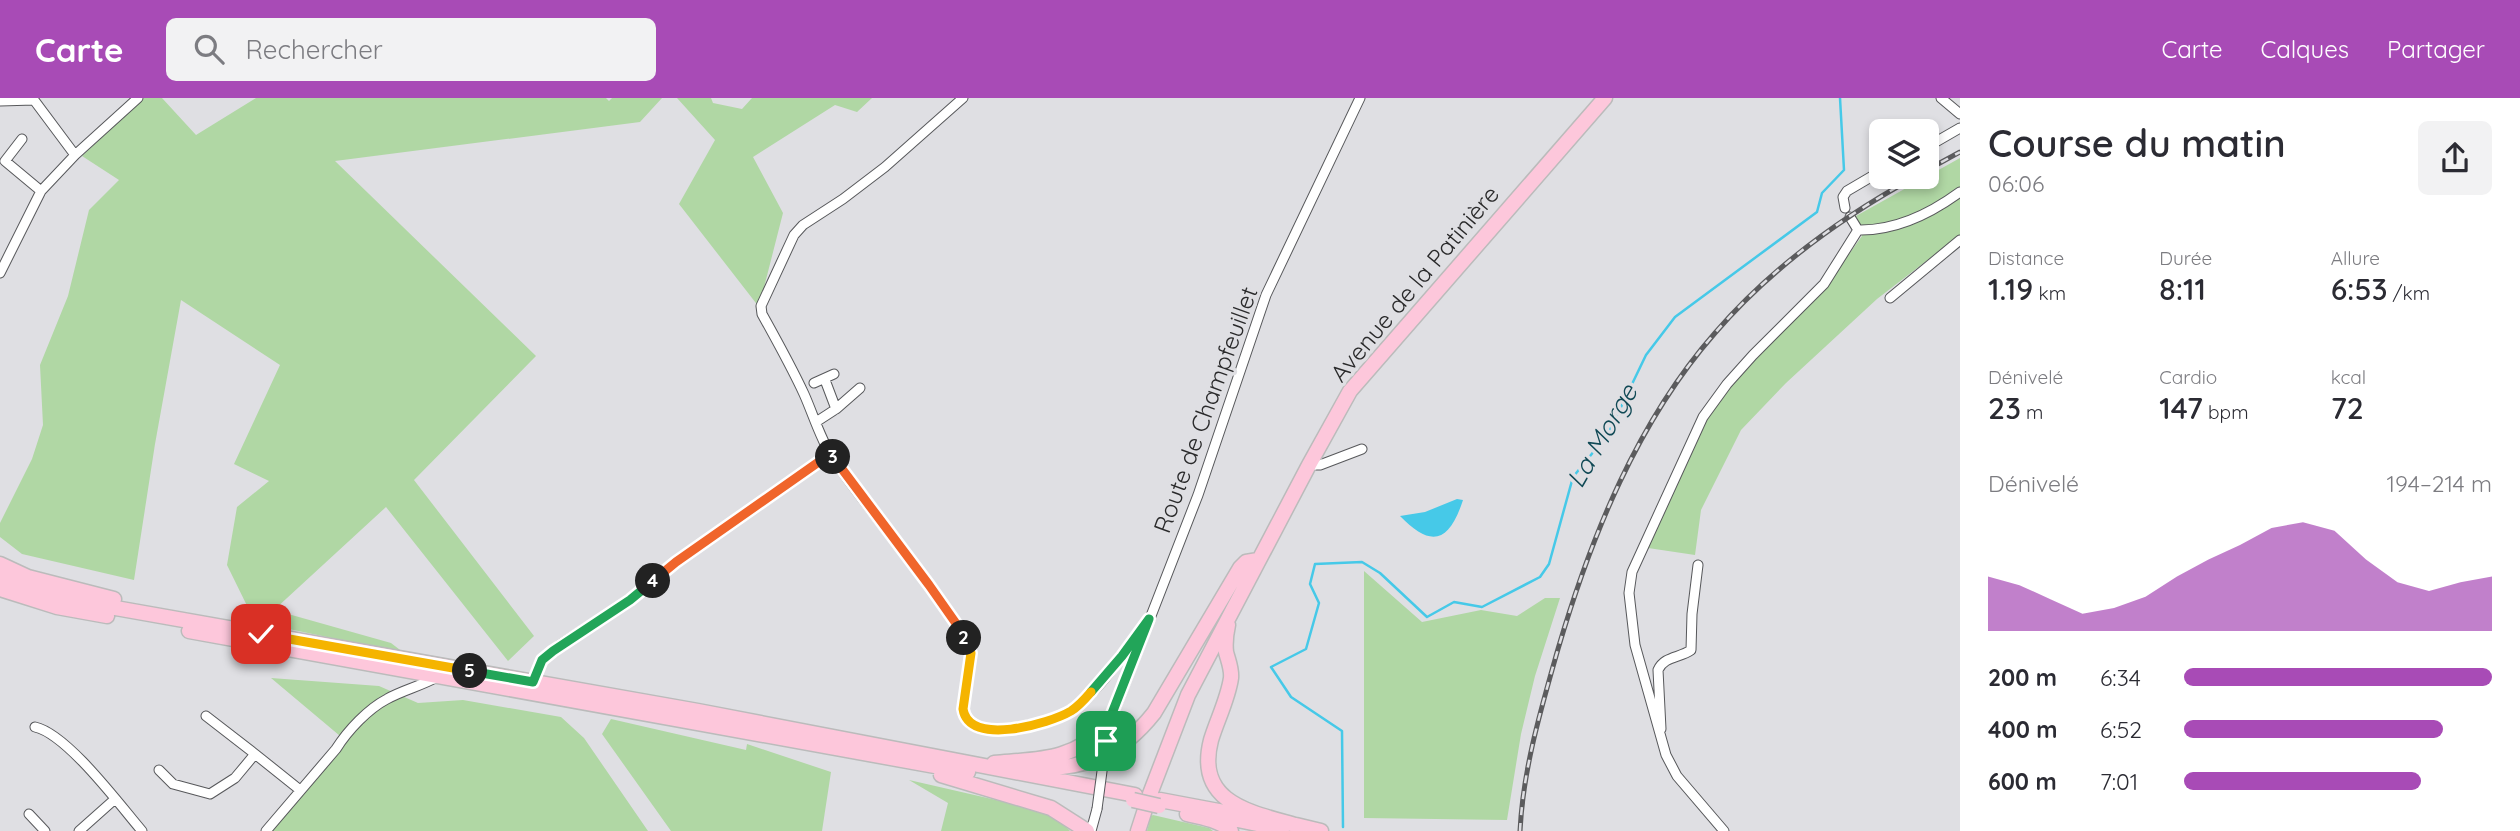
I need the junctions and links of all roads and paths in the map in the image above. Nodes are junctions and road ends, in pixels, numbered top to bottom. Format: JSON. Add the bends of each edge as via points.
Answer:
{"nodes":[{"id":1,"x":138,"y":98,"type":"edge"},
{"id":2,"x":963,"y":98,"type":"edge"},
{"id":3,"x":1360,"y":98,"type":"edge"},
{"id":4,"x":1605,"y":98,"type":"edge"},
{"id":5,"x":1941,"y":98,"type":"edge"},
{"id":6,"x":0,"y":101,"type":"edge"},
{"id":7,"x":1960,"y":114,"type":"edge"},
{"id":8,"x":1960,"y":128,"type":"edge"},
{"id":9,"x":22,"y":139,"type":"dead end"},
{"id":10,"x":1939,"y":140,"type":"edge"},
{"id":11,"x":75,"y":155,"type":"junction"},
{"id":12,"x":1869,"y":178,"type":"edge"},
{"id":13,"x":41,"y":191,"type":"junction"},
{"id":14,"x":1960,"y":192,"type":"edge"},
{"id":15,"x":1845,"y":208,"type":"dead end"},
{"id":16,"x":1850,"y":217,"type":"dead end"},
{"id":17,"x":1858,"y":230,"type":"junction"},
{"id":18,"x":1960,"y":240,"type":"edge"},
{"id":19,"x":4,"y":250,"type":"edge"},
{"id":20,"x":0,"y":273,"type":"edge"},
{"id":21,"x":1890,"y":298,"type":"dead end"},
{"id":22,"x":814,"y":383,"type":"dead end"},
{"id":23,"x":860,"y":388,"type":"dead end"},
{"id":24,"x":836,"y":409,"type":"junction"},
{"id":25,"x":816,"y":422,"type":"junction"},
{"id":26,"x":1363,"y":449,"type":"dead end"},
{"id":27,"x":830,"y":454,"type":"junction"},
{"id":28,"x":1309,"y":465,"type":"junction"},
{"id":29,"x":1258,"y":560,"type":"junction"},
{"id":30,"x":0,"y":564,"type":"edge"},
{"id":31,"x":1698,"y":565,"type":"dead end"},
{"id":32,"x":0,"y":578,"type":"edge"},
{"id":33,"x":0,"y":589,"type":"edge"},
{"id":34,"x":0,"y":599,"type":"edge"},
{"id":35,"x":57,"y":607,"type":"junction"},
{"id":36,"x":1229,"y":615,"type":"junction"},
{"id":37,"x":160,"y":617,"type":"junction"},
{"id":38,"x":1149,"y":619,"type":"junction"},
{"id":39,"x":1204,"y":664,"type":"junction"},
{"id":40,"x":1231,"y":670,"type":"junction"},
{"id":41,"x":437,"y":677,"type":"junction"},
{"id":42,"x":533,"y":682,"type":"junction"},
{"id":43,"x":206,"y":716,"type":"dead end"},
{"id":44,"x":35,"y":727,"type":"dead end"},
{"id":45,"x":1107,"y":734,"type":"junction"},
{"id":46,"x":1659,"y":734,"type":"junction"},
{"id":47,"x":858,"y":753,"type":"junction"},
{"id":48,"x":255,"y":754,"type":"junction"},
{"id":49,"x":961,"y":761,"type":"junction"},
{"id":50,"x":989,"y":763,"type":"junction"},
{"id":51,"x":159,"y":770,"type":"dead end"},
{"id":52,"x":300,"y":790,"type":"junction"},
{"id":53,"x":115,"y":799,"type":"junction"},
{"id":54,"x":1147,"y":799,"type":"junction"},
{"id":55,"x":29,"y":814,"type":"dead end"},
{"id":56,"x":1074,"y":826,"type":"edge"},
{"id":57,"x":1298,"y":829,"type":"edge"},
{"id":58,"x":46,"y":831,"type":"edge"},
{"id":59,"x":79,"y":831,"type":"edge"},
{"id":60,"x":142,"y":831,"type":"edge"},
{"id":61,"x":266,"y":831,"type":"edge"},
{"id":62,"x":1089,"y":831,"type":"edge"},
{"id":63,"x":1138,"y":831,"type":"edge"},
{"id":64,"x":1231,"y":831,"type":"edge"},
{"id":65,"x":1321,"y":831,"type":"edge"},
{"id":66,"x":1724,"y":831,"type":"edge"}],
"edges":[{"from":1,"to":11,"type":"street"},
{"from":2,"to":25,"type":"street","via":[[885,167],[803,225],[761,306]]},
{"from":3,"to":38,"type":"street","name":"Route de Champfeuillet","via":[[1266,295],[1198,495]]},
{"from":4,"to":28,"type":"main road","name":"Avenue de la Patinière","via":[[1350,391]]},
{"from":5,"to":7,"type":"street"},
{"from":6,"to":11,"type":"street","via":[[34,100]]},
{"from":8,"to":10,"type":"street"},
{"from":9,"to":13,"type":"street","via":[[5,161]]},
{"from":11,"to":13,"type":"street"},
{"from":12,"to":15,"type":"street","via":[[1847,191]]},
{"from":13,"to":19,"type":"street"},
{"from":14,"to":17,"type":"street","via":[[1912,221]]},
{"from":16,"to":17,"type":"street"},
{"from":17,"to":46,"type":"street","via":[[1824,284],[1727,384],[1703,417],[1632,572],[1629,593],[1635,645]]},
{"from":18,"to":21,"type":"street"},
{"from":19,"to":20,"type":"street"},
{"from":22,"to":24,"type":"street","via":[[829,377]]},
{"from":23,"to":24,"type":"street"},
{"from":24,"to":25,"type":"street"},
{"from":25,"to":27,"type":"street"},
{"from":26,"to":28,"type":"street"},
{"from":27,"to":38,"type":"street","via":[[936,594],[967,644],[971,653],[963,709],[970,724],[1015,729],[1070,711],[1094,690]]},
{"from":27,"to":42,"type":"street","via":[[676,562],[630,600],[560,645],[542,660]]},
{"from":28,"to":29,"type":"main road","name":"Avenue de la Patinière"},
{"from":29,"to":36,"type":"main road","name":"Avenue de la Patinière"},
{"from":29,"to":50,"type":"main road","via":[[1240,568],[1154,713],[1125,744],[1080,764],[1031,768]]},
{"from":30,"to":37,"type":"main road","via":[[28,577],[140,605]]},
{"from":31,"to":46,"type":"street","via":[[1691,650],[1661,663],[1658,670]]},
{"from":32,"to":37,"type":"main road","via":[[30,589]]},
{"from":33,"to":35,"type":"main road"},
{"from":34,"to":35,"type":"main road"},
{"from":35,"to":41,"type":"main road"},
{"from":36,"to":39,"type":"main road","name":"Avenue de la Patinière"},
{"from":36,"to":40,"type":"main road","via":[[1226,644]]},
{"from":37,"to":42,"type":"main road"},
{"from":38,"to":45,"type":"street","name":"Route de Champfeuillet"},
{"from":39,"to":40,"type":"main road","via":[[1225,664]]},
{"from":39,"to":54,"type":"main road","name":"Avenue de la Patinière"},
{"from":40,"to":57,"type":"main road","via":[[1210,743],[1216,788],[1237,807]]},
{"from":41,"to":47,"type":"main road"},
{"from":41,"to":52,"type":"street","via":[[386,699],[346,734]]},
{"from":42,"to":49,"type":"main road"},
{"from":43,"to":48,"type":"street"},
{"from":44,"to":53,"type":"street","via":[[49,732],[75,754]]},
{"from":45,"to":50,"type":"main road","via":[[1069,753]]},
{"from":45,"to":62,"type":"street","name":"Route de Champfeuillet","bridge":true,"via":[[1097,809]]},
{"from":46,"to":66,"type":"street","via":[[1677,776]]},
{"from":47,"to":54,"type":"main road"},
{"from":47,"to":56,"type":"main road","via":[[1051,808]]},
{"from":48,"to":51,"type":"street","via":[[235,778],[210,794],[173,784]]},
{"from":48,"to":52,"type":"street"},
{"from":49,"to":50,"type":"main road"},
{"from":49,"to":54,"type":"main road"},
{"from":52,"to":61,"type":"street"},
{"from":53,"to":59,"type":"street"},
{"from":53,"to":60,"type":"street"},
{"from":54,"to":57,"type":"main road"},
{"from":54,"to":63,"type":"main road","name":"Avenue de la Patinière"},
{"from":54,"to":64,"type":"main road"},
{"from":55,"to":58,"type":"street"},
{"from":56,"to":62,"type":"main road"},
{"from":57,"to":65,"type":"main road"}]}
